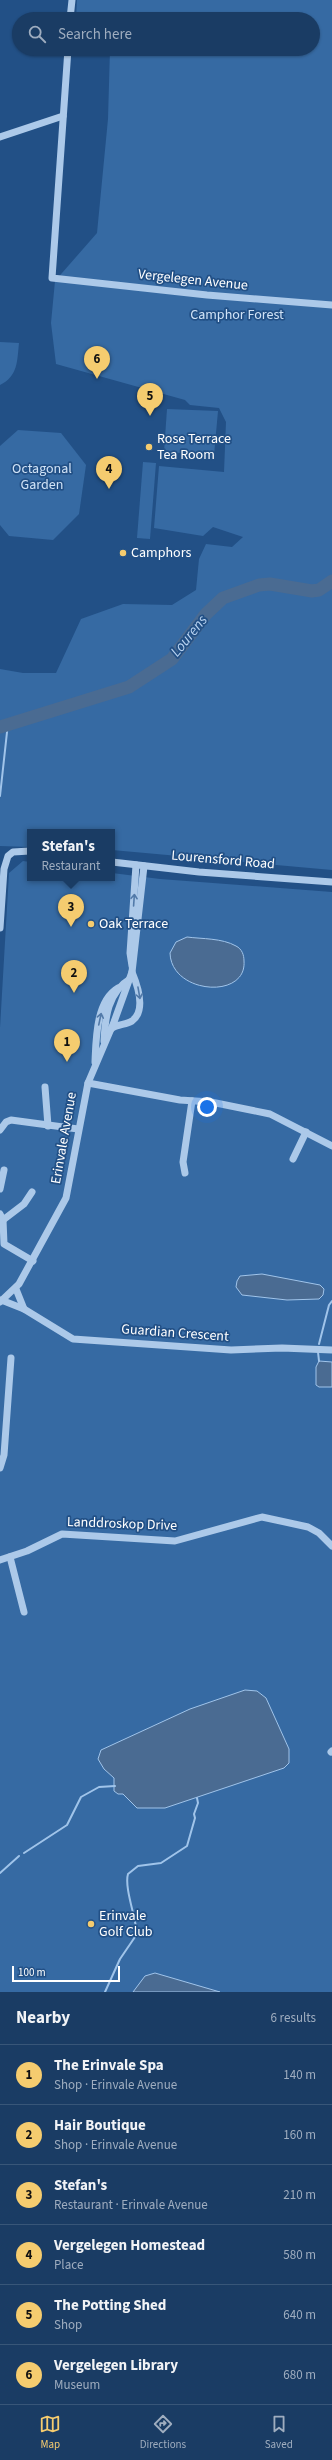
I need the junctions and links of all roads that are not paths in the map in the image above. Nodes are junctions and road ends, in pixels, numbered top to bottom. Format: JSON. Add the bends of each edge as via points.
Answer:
{"nodes":[{"id":1,"x":72,"y":0,"type":"edge"},
{"id":2,"x":71,"y":12,"type":"edge"},
{"id":3,"x":67,"y":56,"type":"edge"},
{"id":4,"x":63,"y":116,"type":"junction"},
{"id":5,"x":0,"y":136,"type":"edge"},
{"id":6,"x":332,"y":305,"type":"edge"},
{"id":7,"x":27,"y":851,"type":"edge"},
{"id":8,"x":115,"y":862,"type":"edge"},
{"id":9,"x":136,"y":865,"type":"junction"},
{"id":10,"x":144,"y":866,"type":"junction"},
{"id":11,"x":332,"y":882,"type":"edge"},
{"id":12,"x":0,"y":928,"type":"edge"},
{"id":13,"x":132,"y":969,"type":"junction"},
{"id":14,"x":130,"y":979,"type":"junction"},
{"id":15,"x":118,"y":988,"type":"junction"},
{"id":16,"x":111,"y":1029,"type":"junction"},
{"id":17,"x":103,"y":1047,"type":"junction"},
{"id":18,"x":95,"y":1066,"type":"junction"},
{"id":19,"x":88,"y":1083,"type":"junction"},
{"id":20,"x":45,"y":1087,"type":"dead end"},
{"id":21,"x":192,"y":1101,"type":"junction"},
{"id":22,"x":48,"y":1126,"type":"junction"},
{"id":23,"x":78,"y":1129,"type":"junction"},
{"id":24,"x":0,"y":1130,"type":"edge"},
{"id":25,"x":306,"y":1132,"type":"junction"},
{"id":26,"x":332,"y":1146,"type":"edge"},
{"id":27,"x":293,"y":1159,"type":"dead end"},
{"id":28,"x":4,"y":1170,"type":"dead end"},
{"id":29,"x":185,"y":1173,"type":"dead end"},
{"id":30,"x":0,"y":1189,"type":"edge"},
{"id":31,"x":32,"y":1192,"type":"dead end"},
{"id":32,"x":2,"y":1217,"type":"edge"},
{"id":33,"x":33,"y":1262,"type":"junction"},
{"id":34,"x":16,"y":1289,"type":"junction"},
{"id":35,"x":1,"y":1301,"type":"edge"},
{"id":36,"x":24,"y":1309,"type":"junction"},
{"id":37,"x":332,"y":1350,"type":"edge"},
{"id":38,"x":10,"y":1358,"type":"dead end"},
{"id":39,"x":0,"y":1468,"type":"edge"},
{"id":40,"x":332,"y":1546,"type":"edge"},
{"id":41,"x":10,"y":1557,"type":"junction"},
{"id":42,"x":0,"y":1560,"type":"edge"},
{"id":43,"x":24,"y":1612,"type":"dead end"}],
"edges":[{"from":1,"to":2,"type":"street"},
{"from":3,"to":4,"type":"street"},
{"from":4,"to":5,"type":"street"},
{"from":4,"to":6,"type":"street","name":"Vergelegen Avenue","via":[[52,278],[207,295]]},
{"from":7,"to":12,"type":"street","via":[[13,852],[5,862]]},
{"from":8,"to":9,"type":"street","name":"Lourensford Road"},
{"from":9,"to":10,"type":"street","name":"Lourensford Road"},
{"from":13,"to":9,"type":"street","name":"Erinvale Avenue","one_way":true,"via":[[130,953]]},
{"from":10,"to":11,"type":"street","name":"Lourensford Road"},
{"from":10,"to":13,"type":"street","name":"Erinvale Avenue"},
{"from":13,"to":14,"type":"street","name":"Erinvale Avenue"},
{"from":13,"to":16,"type":"street","one_way":true,"via":[[140,996],[136,1015],[132,1021]]},
{"from":14,"to":15,"type":"street"},
{"from":14,"to":16,"type":"street","name":"Erinvale Avenue"},
{"from":15,"to":17,"type":"street","via":[[109,1008]]},
{"from":18,"to":15,"type":"street","one_way":true,"via":[[99,1020],[109,996]]},
{"from":16,"to":17,"type":"street","name":"Erinvale Avenue"},
{"from":17,"to":18,"type":"street","name":"Erinvale Avenue"},
{"from":18,"to":19,"type":"street","name":"Erinvale Avenue"},
{"from":19,"to":21,"type":"street"},
{"from":19,"to":23,"type":"street","name":"Erinvale Avenue"},
{"from":20,"to":22,"type":"street"},
{"from":21,"to":25,"type":"street","via":[[211,1102],[270,1114]]},
{"from":21,"to":29,"type":"street","via":[[183,1162]]},
{"from":22,"to":23,"type":"street"},
{"from":22,"to":24,"type":"street","via":[[11,1120]]},
{"from":23,"to":33,"type":"street","name":"Erinvale Avenue","via":[[66,1198]]},
{"from":25,"to":26,"type":"street"},
{"from":25,"to":27,"type":"street"},
{"from":28,"to":30,"type":"street"},
{"from":31,"to":32,"type":"street","via":[[24,1204]]},
{"from":32,"to":33,"type":"street","via":[[4,1244]]},
{"from":33,"to":34,"type":"street","name":"Erinvale Avenue"},
{"from":34,"to":35,"type":"street","name":"Erinvale Avenue"},
{"from":34,"to":36,"type":"street"},
{"from":35,"to":36,"type":"street","name":"Guardian Crescent"},
{"from":36,"to":37,"type":"street","name":"Guardian Crescent","via":[[72,1339],[231,1350]]},
{"from":38,"to":39,"type":"street","via":[[4,1455]]},
{"from":40,"to":41,"type":"street","name":"Landdroskop Drive","via":[[319,1533],[308,1527],[262,1517],[175,1541],[62,1534]]},
{"from":41,"to":42,"type":"street","name":"Landdroskop Drive"},
{"from":41,"to":43,"type":"street"}]}
